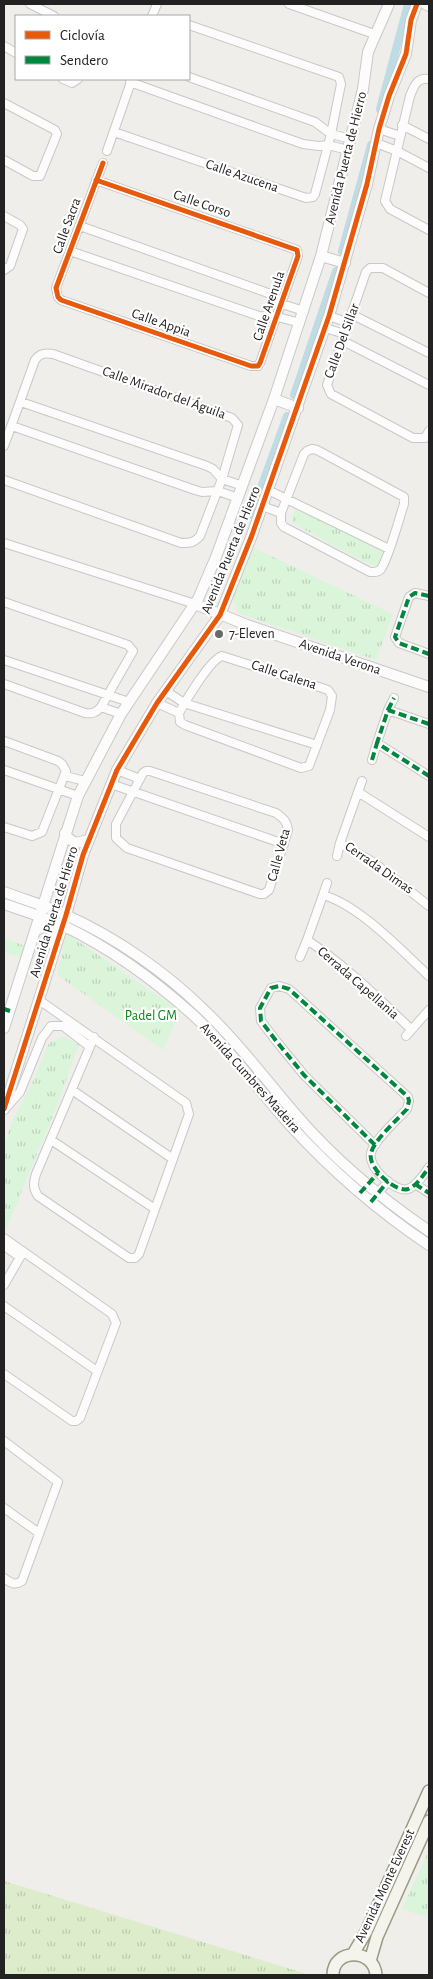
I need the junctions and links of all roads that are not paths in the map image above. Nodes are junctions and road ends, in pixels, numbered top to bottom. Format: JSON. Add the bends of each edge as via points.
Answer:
{"nodes":[{"id":1,"x":30,"y":4,"type":"edge"},
{"id":2,"x":157,"y":4,"type":"edge"},
{"id":3,"x":288,"y":4,"type":"edge"},
{"id":4,"x":389,"y":4,"type":"edge"},
{"id":5,"x":416,"y":4,"type":"edge"},
{"id":6,"x":425,"y":4,"type":"edge"},
{"id":7,"x":429,"y":6,"type":"edge"},
{"id":8,"x":52,"y":15,"type":"edge"},
{"id":9,"x":153,"y":15,"type":"edge"},
{"id":10,"x":190,"y":25,"type":"edge"},
{"id":11,"x":374,"y":34,"type":"junction"},
{"id":12,"x":4,"y":46,"type":"edge"},
{"id":13,"x":15,"y":52,"type":"edge"},
{"id":14,"x":190,"y":77,"type":"edge"},
{"id":15,"x":429,"y":79,"type":"edge"},
{"id":16,"x":65,"y":80,"type":"edge"},
{"id":17,"x":76,"y":80,"type":"edge"},
{"id":18,"x":131,"y":81,"type":"edge"},
{"id":19,"x":4,"y":103,"type":"edge"},
{"id":20,"x":402,"y":125,"type":"junction"},
{"id":21,"x":379,"y":129,"type":"junction"},
{"id":22,"x":114,"y":132,"type":"junction"},
{"id":23,"x":400,"y":136,"type":"junction"},
{"id":24,"x":329,"y":139,"type":"junction"},
{"id":25,"x":351,"y":139,"type":"junction"},
{"id":26,"x":429,"y":139,"type":"edge"},
{"id":27,"x":376,"y":143,"type":"junction"},
{"id":28,"x":348,"y":150,"type":"junction"},
{"id":29,"x":107,"y":151,"type":"dead end"},
{"id":30,"x":397,"y":151,"type":"junction"},
{"id":31,"x":4,"y":160,"type":"edge"},
{"id":32,"x":103,"y":163,"type":"dead end"},
{"id":33,"x":429,"y":168,"type":"edge"},
{"id":34,"x":96,"y":180,"type":"junction"},
{"id":35,"x":4,"y":216,"type":"edge"},
{"id":36,"x":80,"y":226,"type":"junction"},
{"id":37,"x":429,"y":230,"type":"edge"},
{"id":38,"x":70,"y":250,"type":"junction"},
{"id":39,"x":298,"y":253,"type":"joint"},
{"id":40,"x":321,"y":256,"type":"junction"},
{"id":41,"x":345,"y":264,"type":"junction"},
{"id":42,"x":4,"y":270,"type":"edge"},
{"id":43,"x":429,"y":293,"type":"edge"},
{"id":44,"x":58,"y":297,"type":"joint"},
{"id":45,"x":282,"y":304,"type":"junction"},
{"id":46,"x":304,"y":311,"type":"junction"},
{"id":47,"x":352,"y":315,"type":"junction"},
{"id":48,"x":329,"y":316,"type":"junction"},
{"id":49,"x":278,"y":317,"type":"junction"},
{"id":50,"x":300,"y":323,"type":"junction"},
{"id":51,"x":349,"y":323,"type":"junction"},
{"id":52,"x":325,"y":328,"type":"junction"},
{"id":53,"x":344,"y":338,"type":"junction"},
{"id":54,"x":429,"y":353,"type":"edge"},
{"id":55,"x":258,"y":366,"type":"joint"},
{"id":56,"x":429,"y":385,"type":"edge"},
{"id":57,"x":274,"y":399,"type":"junction"},
{"id":58,"x":21,"y":402,"type":"junction"},
{"id":59,"x":298,"y":408,"type":"junction"},
{"id":60,"x":12,"y":426,"type":"junction"},
{"id":61,"x":429,"y":431,"type":"edge"},
{"id":62,"x":4,"y":446,"type":"edge"},
{"id":63,"x":222,"y":479,"type":"junction"},
{"id":64,"x":4,"y":480,"type":"edge"},
{"id":65,"x":243,"y":486,"type":"junction"},
{"id":66,"x":268,"y":490,"type":"junction"},
{"id":67,"x":218,"y":491,"type":"junction"},
{"id":68,"x":238,"y":498,"type":"junction"},
{"id":69,"x":287,"y":498,"type":"junction"},
{"id":70,"x":262,"y":506,"type":"junction"},
{"id":71,"x":281,"y":513,"type":"junction"},
{"id":72,"x":4,"y":543,"type":"edge"},
{"id":73,"x":388,"y":549,"type":"junction"},
{"id":74,"x":429,"y":596,"type":"edge"},
{"id":75,"x":4,"y":602,"type":"edge"},
{"id":76,"x":195,"y":604,"type":"junction"},
{"id":77,"x":220,"y":614,"type":"junction"},
{"id":78,"x":429,"y":654,"type":"edge"},
{"id":79,"x":4,"y":660,"type":"edge"},
{"id":80,"x":4,"y":684,"type":"edge"},
{"id":81,"x":429,"y":687,"type":"edge"},
{"id":82,"x":166,"y":691,"type":"junction"},
{"id":83,"x":109,"y":695,"type":"junction"},
{"id":84,"x":394,"y":698,"type":"dead end"},
{"id":85,"x":129,"y":702,"type":"junction"},
{"id":86,"x":158,"y":703,"type":"junction"},
{"id":87,"x":184,"y":703,"type":"junction"},
{"id":88,"x":101,"y":707,"type":"junction"},
{"id":89,"x":388,"y":710,"type":"junction"},
{"id":90,"x":179,"y":713,"type":"junction"},
{"id":91,"x":121,"y":714,"type":"junction"},
{"id":92,"x":429,"y":724,"type":"edge"},
{"id":93,"x":4,"y":741,"type":"edge"},
{"id":94,"x":377,"y":743,"type":"junction"},
{"id":95,"x":317,"y":745,"type":"junction"},
{"id":96,"x":372,"y":760,"type":"dead end"},
{"id":97,"x":4,"y":770,"type":"edge"},
{"id":98,"x":117,"y":770,"type":"junction"},
{"id":99,"x":65,"y":776,"type":"junction"},
{"id":100,"x":429,"y":776,"type":"edge"},
{"id":101,"x":140,"y":779,"type":"junction"},
{"id":102,"x":85,"y":781,"type":"junction"},
{"id":103,"x":362,"y":781,"type":"dead end"},
{"id":104,"x":111,"y":784,"type":"junction"},
{"id":105,"x":59,"y":790,"type":"junction"},
{"id":106,"x":135,"y":791,"type":"junction"},
{"id":107,"x":358,"y":792,"type":"junction"},
{"id":108,"x":78,"y":796,"type":"junction"},
{"id":109,"x":4,"y":827,"type":"edge"},
{"id":110,"x":65,"y":833,"type":"junction"},
{"id":111,"x":429,"y":837,"type":"edge"},
{"id":112,"x":89,"y":840,"type":"junction"},
{"id":113,"x":340,"y":843,"type":"junction"},
{"id":114,"x":284,"y":844,"type":"junction"},
{"id":115,"x":60,"y":849,"type":"junction"},
{"id":116,"x":83,"y":855,"type":"junction"},
{"id":117,"x":337,"y":856,"type":"dead end"},
{"id":118,"x":327,"y":883,"type":"dead end"},
{"id":119,"x":4,"y":892,"type":"edge"},
{"id":120,"x":323,"y":895,"type":"junction"},
{"id":121,"x":4,"y":904,"type":"edge"},
{"id":122,"x":43,"y":906,"type":"junction"},
{"id":123,"x":429,"y":906,"type":"edge"},
{"id":124,"x":40,"y":917,"type":"junction"},
{"id":125,"x":65,"y":920,"type":"junction"},
{"id":126,"x":35,"y":931,"type":"junction"},
{"id":127,"x":306,"y":940,"type":"junction"},
{"id":128,"x":53,"y":957,"type":"junction"},
{"id":129,"x":300,"y":957,"type":"dead end"},
{"id":130,"x":429,"y":976,"type":"edge"},
{"id":131,"x":39,"y":1000,"type":"junction"},
{"id":132,"x":7,"y":1010,"type":"edge"},
{"id":133,"x":429,"y":1010,"type":"edge"},
{"id":134,"x":4,"y":1027,"type":"edge"},
{"id":135,"x":411,"y":1029,"type":"junction"},
{"id":136,"x":406,"y":1036,"type":"dead end"},
{"id":137,"x":94,"y":1038,"type":"junction"},
{"id":138,"x":89,"y":1046,"type":"junction"},
{"id":139,"x":72,"y":1090,"type":"junction"},
{"id":140,"x":4,"y":1110,"type":"edge"},
{"id":141,"x":52,"y":1140,"type":"junction"},
{"id":142,"x":375,"y":1145,"type":"junction"},
{"id":143,"x":173,"y":1159,"type":"junction"},
{"id":144,"x":429,"y":1167,"type":"edge"},
{"id":145,"x":378,"y":1173,"type":"junction"},
{"id":146,"x":388,"y":1181,"type":"junction"},
{"id":147,"x":368,"y":1184,"type":"junction"},
{"id":148,"x":415,"y":1184,"type":"junction"},
{"id":149,"x":360,"y":1193,"type":"junction"},
{"id":150,"x":378,"y":1193,"type":"junction"},
{"id":151,"x":429,"y":1193,"type":"edge"},
{"id":152,"x":371,"y":1202,"type":"junction"},
{"id":153,"x":155,"y":1209,"type":"junction"},
{"id":154,"x":429,"y":1231,"type":"edge"},
{"id":155,"x":4,"y":1238,"type":"edge"},
{"id":156,"x":429,"y":1245,"type":"edge"},
{"id":157,"x":4,"y":1246,"type":"edge"},
{"id":158,"x":21,"y":1254,"type":"junction"},
{"id":159,"x":4,"y":1285,"type":"edge"},
{"id":160,"x":4,"y":1306,"type":"edge"},
{"id":161,"x":97,"y":1371,"type":"junction"},
{"id":162,"x":4,"y":1374,"type":"edge"},
{"id":163,"x":4,"y":1441,"type":"edge"},
{"id":164,"x":4,"y":1508,"type":"edge"},
{"id":165,"x":39,"y":1533,"type":"junction"},
{"id":166,"x":4,"y":1578,"type":"edge"},
{"id":167,"x":429,"y":1791,"type":"edge"},
{"id":168,"x":414,"y":1823,"type":"junction"},
{"id":169,"x":428,"y":1828,"type":"edge"},
{"id":170,"x":353,"y":1954,"type":"junction"},
{"id":171,"x":370,"y":1960,"type":"junction"},
{"id":172,"x":378,"y":1974,"type":"edge"},
{"id":173,"x":333,"y":1975,"type":"edge"}],
"edges":[{"from":1,"to":8,"type":"street"},
{"from":2,"to":9,"type":"street"},
{"from":3,"to":11,"type":"street"},
{"from":4,"to":11,"type":"street","name":"Avenida Puerta de Hierro"},
{"from":5,"to":21,"type":"street","name":"Avenida Puerta de Hierro","via":[[406,54]]},
{"from":6,"to":7,"type":"street"},
{"from":10,"to":24,"type":"street","via":[[340,77]]},
{"from":11,"to":25,"type":"street","name":"Avenida Puerta de Hierro"},
{"from":12,"to":13,"type":"street"},
{"from":14,"to":24,"type":"street","via":[[315,122]]},
{"from":15,"to":20,"type":"street","via":[[417,82]]},
{"from":16,"to":17,"type":"street","via":[[72,83]]},
{"from":18,"to":22,"type":"street"},
{"from":18,"to":24,"type":"street","via":[[303,144],[319,146]]},
{"from":19,"to":31,"type":"street","via":[[57,134],[40,176],[33,176]]},
{"from":20,"to":23,"type":"street"},
{"from":20,"to":26,"type":"street"},
{"from":21,"to":23,"type":"street"},
{"from":21,"to":27,"type":"street","name":"Avenida Puerta de Hierro"},
{"from":22,"to":24,"type":"street","name":"Calle Azucena","via":[[310,198],[315,194]]},
{"from":22,"to":29,"type":"street"},
{"from":23,"to":30,"type":"street"},
{"from":24,"to":25,"type":"street"},
{"from":24,"to":28,"type":"street"},
{"from":25,"to":28,"type":"street","name":"Avenida Puerta de Hierro"},
{"from":27,"to":30,"type":"street"},
{"from":27,"to":41,"type":"street","name":"Avenida Puerta de Hierro"},
{"from":28,"to":40,"type":"street","name":"Avenida Puerta de Hierro"},
{"from":30,"to":33,"type":"street"},
{"from":30,"to":37,"type":"street","via":[[385,197],[387,206]]},
{"from":32,"to":34,"type":"street","name":"Calle Sacra"},
{"from":34,"to":36,"type":"street","name":"Calle Sacra"},
{"from":34,"to":39,"type":"street","name":"Calle Corso","via":[[294,248]]},
{"from":35,"to":42,"type":"street","via":[[23,229],[10,266]]},
{"from":36,"to":38,"type":"street","name":"Calle Sacra"},
{"from":36,"to":45,"type":"street","via":[[268,293]]},
{"from":38,"to":44,"type":"street","name":"Calle Sacra","via":[[56,288]]},
{"from":38,"to":49,"type":"street","via":[[259,316]]},
{"from":39,"to":45,"type":"street","name":"Calle Arenula"},
{"from":40,"to":41,"type":"street"},
{"from":40,"to":46,"type":"street","name":"Avenida Puerta de Hierro"},
{"from":41,"to":48,"type":"street","name":"Avenida Puerta de Hierro"},
{"from":43,"to":47,"type":"street","name":"Calle Del Sillar","via":[[382,268],[370,268]]},
{"from":44,"to":55,"type":"street","name":"Calle Appia"},
{"from":45,"to":46,"type":"street"},
{"from":45,"to":49,"type":"street","name":"Calle Arenula"},
{"from":46,"to":50,"type":"street","name":"Avenida Puerta de Hierro"},
{"from":47,"to":51,"type":"street","name":"Calle Del Sillar"},
{"from":47,"to":54,"type":"street"},
{"from":48,"to":51,"type":"street"},
{"from":48,"to":52,"type":"street","name":"Avenida Puerta de Hierro"},
{"from":49,"to":50,"type":"street"},
{"from":49,"to":55,"type":"street","name":"Calle Arenula"},
{"from":50,"to":57,"type":"street","name":"Avenida Puerta de Hierro"},
{"from":51,"to":53,"type":"street","name":"Calle Del Sillar"},
{"from":52,"to":53,"type":"street"},
{"from":52,"to":59,"type":"street","name":"Avenida Puerta de Hierro"},
{"from":53,"to":56,"type":"street"},
{"from":53,"to":61,"type":"street","name":"Calle Del Sillar","via":[[328,380],[331,394],[413,438],[424,438]]},
{"from":57,"to":59,"type":"street"},
{"from":57,"to":65,"type":"street","name":"Avenida Puerta de Hierro"},
{"from":58,"to":60,"type":"street","name":"Calle Mirador del Águila"},
{"from":58,"to":63,"type":"street","via":[[207,466]]},
{"from":58,"to":63,"type":"street","name":"Calle Mirador del Águila","via":[[35,360],[45,353],[232,418],[236,420],[238,430]]},
{"from":59,"to":66,"type":"street","name":"Avenida Puerta de Hierro"},
{"from":60,"to":62,"type":"street","name":"Calle Mirador del Águila"},
{"from":60,"to":67,"type":"street","via":[[194,490]]},
{"from":63,"to":65,"type":"street"},
{"from":63,"to":67,"type":"street","name":"Calle Mirador del Águila"},
{"from":64,"to":67,"type":"street","name":"Calle Mirador del Águila","via":[[181,543],[196,541],[200,536]]},
{"from":65,"to":68,"type":"street","name":"Avenida Puerta de Hierro"},
{"from":66,"to":69,"type":"street"},
{"from":66,"to":70,"type":"street","name":"Avenida Puerta de Hierro"},
{"from":67,"to":68,"type":"street"},
{"from":68,"to":76,"type":"street","name":"Avenida Puerta de Hierro"},
{"from":69,"to":71,"type":"street"},
{"from":69,"to":73,"type":"street"},
{"from":69,"to":73,"type":"street","via":[[304,454],[307,450],[317,450],[404,497]]},
{"from":70,"to":71,"type":"street"},
{"from":70,"to":77,"type":"street","name":"Avenida Puerta de Hierro"},
{"from":71,"to":73,"type":"street","via":[[284,527],[370,572],[381,569]]},
{"from":72,"to":76,"type":"street"},
{"from":74,"to":78,"type":"street","via":[[411,594],[395,632],[397,640],[404,645]]},
{"from":75,"to":83,"type":"street","via":[[132,648],[132,655]]},
{"from":76,"to":77,"type":"street","name":"Avenida Verona"},
{"from":76,"to":85,"type":"street","name":"Avenida Puerta de Hierro"},
{"from":77,"to":81,"type":"street","name":"Avenida Verona"},
{"from":77,"to":82,"type":"street","name":"Avenida Puerta de Hierro"},
{"from":79,"to":83,"type":"street"},
{"from":80,"to":88,"type":"street","via":[[84,713],[97,712]]},
{"from":82,"to":86,"type":"street","name":"Avenida Puerta de Hierro"},
{"from":82,"to":87,"type":"street"},
{"from":83,"to":85,"type":"street"},
{"from":83,"to":88,"type":"street"},
{"from":84,"to":89,"type":"street"},
{"from":85,"to":91,"type":"street","name":"Avenida Puerta de Hierro"},
{"from":86,"to":90,"type":"street"},
{"from":86,"to":98,"type":"street","name":"Avenida Puerta de Hierro"},
{"from":87,"to":90,"type":"street","name":"Calle Galena"},
{"from":87,"to":95,"type":"street"},
{"from":87,"to":95,"type":"street","name":"Calle Galena","via":[[214,661],[222,656],[228,657],[328,690],[333,702]]},
{"from":88,"to":91,"type":"street"},
{"from":89,"to":92,"type":"street"},
{"from":89,"to":94,"type":"street"},
{"from":90,"to":95,"type":"street","name":"Calle Galena","via":[[180,722],[184,725],[301,768],[309,766]]},
{"from":91,"to":102,"type":"street","name":"Avenida Puerta de Hierro"},
{"from":93,"to":99,"type":"street","via":[[58,761],[64,766]]},
{"from":94,"to":96,"type":"street"},
{"from":94,"to":100,"type":"street"},
{"from":97,"to":105,"type":"street"},
{"from":98,"to":101,"type":"street"},
{"from":98,"to":104,"type":"street","name":"Avenida Puerta de Hierro"},
{"from":99,"to":102,"type":"street"},
{"from":99,"to":105,"type":"street"},
{"from":101,"to":106,"type":"street","name":"Calle Veta"},
{"from":101,"to":114,"type":"street","name":"Calle Veta","via":[[143,773],[150,771],[276,814],[287,823]]},
{"from":102,"to":108,"type":"street","name":"Avenida Puerta de Hierro"},
{"from":103,"to":107,"type":"street","name":"Cerrada Dimas"},
{"from":104,"to":106,"type":"street"},
{"from":104,"to":112,"type":"street","name":"Avenida Puerta de Hierro"},
{"from":105,"to":108,"type":"street"},
{"from":105,"to":109,"type":"street","via":[[46,826],[39,834],[26,835]]},
{"from":106,"to":114,"type":"street"},
{"from":106,"to":114,"type":"street","name":"Calle Veta","via":[[116,824],[116,838],[127,848],[264,894],[269,890]]},
{"from":107,"to":111,"type":"street"},
{"from":107,"to":113,"type":"street","name":"Cerrada Dimas"},
{"from":108,"to":110,"type":"street","name":"Avenida Puerta de Hierro"},
{"from":110,"to":112,"type":"street","via":[[76,843]]},
{"from":110,"to":115,"type":"street","name":"Avenida Puerta de Hierro"},
{"from":112,"to":116,"type":"street","name":"Avenida Puerta de Hierro"},
{"from":113,"to":117,"type":"street"},
{"from":113,"to":123,"type":"street","name":"Cerrada Dimas","via":[[373,862]]},
{"from":115,"to":116,"type":"street","via":[[74,847]]},
{"from":115,"to":122,"type":"street","name":"Avenida Puerta de Hierro"},
{"from":116,"to":125,"type":"street","name":"Avenida Puerta de Hierro"},
{"from":118,"to":120,"type":"street","name":"Cerrada Capellania"},
{"from":119,"to":122,"type":"street","name":"Avenida Cumbres Madeira"},
{"from":120,"to":127,"type":"street","name":"Cerrada Capellania"},
{"from":120,"to":130,"type":"street","via":[[350,908]]},
{"from":121,"to":124,"type":"street","name":"Avenida Cumbres Madeira"},
{"from":122,"to":124,"type":"street","name":"Avenida Puerta de Hierro"},
{"from":122,"to":125,"type":"street","name":"Avenida Cumbres Madeira"},
{"from":124,"to":125,"type":"street","name":"Avenida Cumbres Madeira"},
{"from":124,"to":126,"type":"street","name":"Avenida Puerta de Hierro"},
{"from":125,"to":128,"type":"street","name":"Avenida Puerta de Hierro"},
{"from":125,"to":147,"type":"street","name":"Avenida Cumbres Madeira","via":[[141,958],[201,1007],[230,1036],[299,1118]]},
{"from":125,"to":149,"type":"street","name":"Avenida Cumbres Madeira","via":[[193,1014],[290,1125]]},
{"from":126,"to":128,"type":"street","via":[[45,926],[53,931]]},
{"from":126,"to":132,"type":"street","name":"Avenida Puerta de Hierro"},
{"from":127,"to":129,"type":"street"},
{"from":127,"to":135,"type":"street","name":"Cerrada Capellania","via":[[348,972]]},
{"from":128,"to":131,"type":"street","name":"Avenida Puerta de Hierro"},
{"from":131,"to":137,"type":"street"},
{"from":131,"to":140,"type":"street","name":"Avenida Puerta de Hierro"},
{"from":132,"to":134,"type":"street","name":"Avenida Puerta de Hierro"},
{"from":133,"to":135,"type":"street","name":"Cerrada Capellania"},
{"from":135,"to":136,"type":"street","name":"Cerrada Capellania"},
{"from":137,"to":138,"type":"street"},
{"from":137,"to":143,"type":"street","via":[[186,1103],[189,1114]]},
{"from":138,"to":139,"type":"street"},
{"from":138,"to":140,"type":"street","via":[[63,1026],[51,1026],[42,1038],[20,1092]]},
{"from":139,"to":141,"type":"street"},
{"from":139,"to":143,"type":"street"},
{"from":141,"to":153,"type":"street"},
{"from":141,"to":153,"type":"street","via":[[36,1174],[34,1190],[38,1196],[129,1258],[139,1254]]},
{"from":142,"to":142,"type":"street","via":[[409,1105],[408,1097],[289,989],[283,986],[271,988],[260,1008],[262,1020],[304,1075]]},
{"from":142,"to":145,"type":"street","via":[[370,1162]]},
{"from":143,"to":153,"type":"street"},
{"from":144,"to":148,"type":"street"},
{"from":145,"to":146,"type":"street"},
{"from":145,"to":147,"type":"street"},
{"from":146,"to":148,"type":"street","via":[[403,1189]]},
{"from":146,"to":150,"type":"street"},
{"from":147,"to":149,"type":"street"},
{"from":147,"to":150,"type":"street","name":"Avenida Cumbres Madeira"},
{"from":148,"to":151,"type":"street"},
{"from":149,"to":152,"type":"street","name":"Avenida Cumbres Madeira"},
{"from":150,"to":152,"type":"street"},
{"from":150,"to":154,"type":"street","name":"Avenida Cumbres Madeira"},
{"from":152,"to":156,"type":"street","name":"Avenida Cumbres Madeira"},
{"from":155,"to":158,"type":"street"},
{"from":157,"to":158,"type":"street"},
{"from":158,"to":159,"type":"street"},
{"from":158,"to":161,"type":"street","via":[[115,1318],[116,1323]]},
{"from":160,"to":161,"type":"street"},
{"from":161,"to":162,"type":"street","via":[[80,1418],[76,1421]]},
{"from":163,"to":165,"type":"street","via":[[58,1482]]},
{"from":164,"to":165,"type":"street"},
{"from":165,"to":166,"type":"street","via":[[22,1581],[13,1584]]},
{"from":167,"to":168,"type":"main road","name":"Avenida Monte Everest"},
{"from":168,"to":169,"type":"street"},
{"from":168,"to":170,"type":"main road","name":"Avenida Monte Everest"},
{"from":169,"to":171,"type":"main road","name":"Avenida Monte Everest","via":[[376,1937]]},
{"from":170,"to":171,"type":"main road"},
{"from":170,"to":173,"type":"main road","via":[[335,1964]]},
{"from":171,"to":172,"type":"main road"}]}
